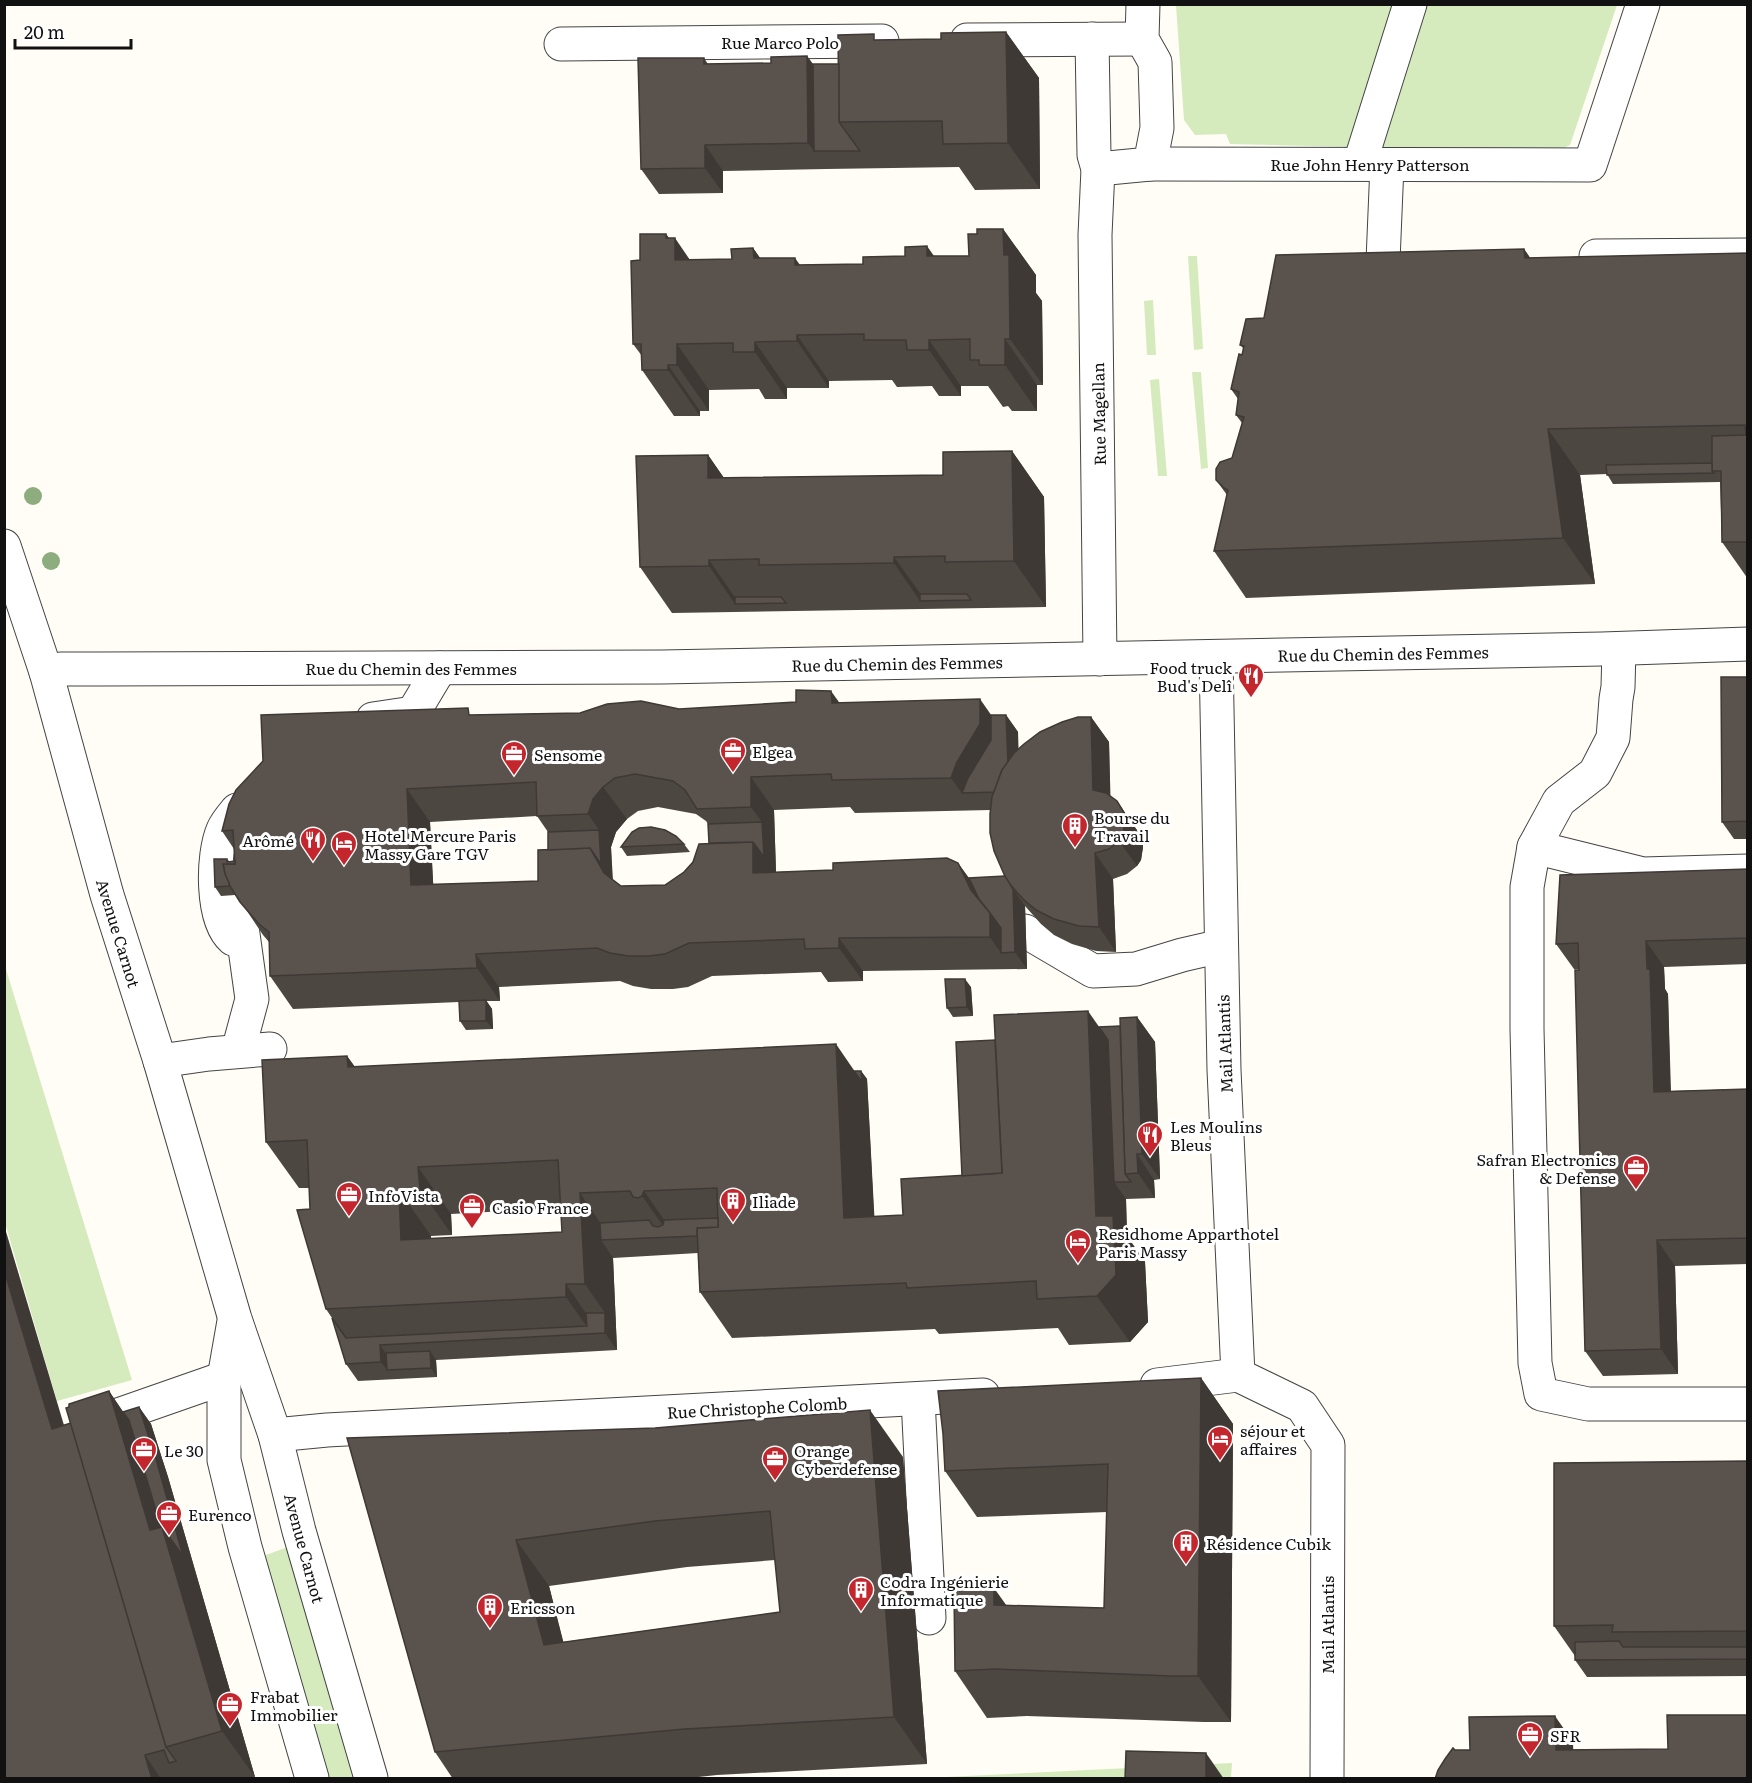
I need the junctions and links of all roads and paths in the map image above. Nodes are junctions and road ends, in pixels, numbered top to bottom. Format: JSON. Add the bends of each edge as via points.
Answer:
{"nodes":[{"id":1,"x":1143,"y":4,"type":"edge"},
{"id":2,"x":1410,"y":4,"type":"edge"},
{"id":3,"x":1643,"y":4,"type":"edge"},
{"id":4,"x":1092,"y":39,"type":"junction"},
{"id":5,"x":1142,"y":39,"type":"junction"},
{"id":6,"x":561,"y":44,"type":"dead end"},
{"id":7,"x":1150,"y":164,"type":"junction"},
{"id":8,"x":1374,"y":164,"type":"junction"},
{"id":9,"x":1098,"y":169,"type":"junction"},
{"id":10,"x":1748,"y":255,"type":"edge"},
{"id":11,"x":1596,"y":256,"type":"edge"},
{"id":12,"x":1382,"y":285,"type":"edge"},
{"id":13,"x":4,"y":546,"type":"edge"},
{"id":14,"x":1748,"y":644,"type":"edge"},
{"id":15,"x":1619,"y":649,"type":"junction"},
{"id":16,"x":1216,"y":657,"type":"junction"},
{"id":17,"x":1100,"y":659,"type":"junction"},
{"id":18,"x":440,"y":668,"type":"junction"},
{"id":19,"x":46,"y":672,"type":"junction"},
{"id":20,"x":341,"y":724,"type":"edge"},
{"id":21,"x":252,"y":781,"type":"edge"},
{"id":22,"x":237,"y":810,"type":"junction"},
{"id":23,"x":1534,"y":847,"type":"junction"},
{"id":24,"x":1748,"y":871,"type":"edge"},
{"id":25,"x":1025,"y":931,"type":"edge"},
{"id":26,"x":1221,"y":946,"type":"junction"},
{"id":27,"x":246,"y":950,"type":"junction"},
{"id":28,"x":270,"y":1049,"type":"dead end"},
{"id":29,"x":238,"y":1051,"type":"junction"},
{"id":30,"x":160,"y":1061,"type":"junction"},
{"id":31,"x":235,"y":1319,"type":"junction"},
{"id":32,"x":1238,"y":1375,"type":"junction"},
{"id":33,"x":224,"y":1378,"type":"junction"},
{"id":34,"x":1131,"y":1386,"type":"edge"},
{"id":35,"x":1013,"y":1393,"type":"edge"},
{"id":36,"x":918,"y":1399,"type":"junction"},
{"id":37,"x":1748,"y":1404,"type":"edge"},
{"id":38,"x":81,"y":1428,"type":"edge"},
{"id":39,"x":275,"y":1435,"type":"junction"},
{"id":40,"x":929,"y":1618,"type":"dead end"},
{"id":41,"x":312,"y":1779,"type":"edge"},
{"id":42,"x":371,"y":1779,"type":"edge"},
{"id":43,"x":1327,"y":1779,"type":"edge"}],
"edges":[{"from":1,"to":5,"type":"street"},
{"from":2,"to":8,"type":"street"},
{"from":3,"to":8,"type":"street","name":"Rue John Henry Patterson","via":[[1590,165]]},
{"from":4,"to":5,"type":"street","name":"Rue Marco Polo"},
{"from":4,"to":6,"type":"street","name":"Rue Marco Polo"},
{"from":4,"to":9,"type":"street","name":"Rue Magellan","via":[[1094,155]]},
{"from":5,"to":7,"type":"street","via":[[1155,62],[1157,128]]},
{"from":7,"to":8,"type":"street","name":"Rue John Henry Patterson"},
{"from":7,"to":9,"type":"street"},
{"from":8,"to":12,"type":"street"},
{"from":9,"to":17,"type":"street","name":"Rue Magellan","via":[[1095,236]]},
{"from":10,"to":11,"type":"street"},
{"from":13,"to":19,"type":"street","name":"Avenue Carnot"},
{"from":14,"to":15,"type":"street","name":"Rue du Chemin des Femmes"},
{"from":15,"to":16,"type":"street","name":"Rue du Chemin des Femmes"},
{"from":15,"to":23,"type":"street","via":[[1613,738],[1595,774],[1559,801]]},
{"from":16,"to":17,"type":"street","name":"Rue du Chemin des Femmes"},
{"from":16,"to":26,"type":"street","name":"Mail Atlantis"},
{"from":17,"to":18,"type":"street","name":"Rue du Chemin des Femmes"},
{"from":18,"to":19,"type":"street","name":"Rue du Chemin des Femmes"},
{"from":18,"to":20,"type":"street","via":[[413,713]]},
{"from":19,"to":30,"type":"street","name":"Avenue Carnot","via":[[107,895]]},
{"from":21,"to":22,"type":"street"},
{"from":22,"to":27,"type":"street","via":[[238,883]]},
{"from":22,"to":27,"type":"street","via":[[223,829],[216,856],[215,897],[227,934]]},
{"from":23,"to":24,"type":"street","via":[[1643,874]]},
{"from":23,"to":37,"type":"street","via":[[1527,887],[1527,1029],[1535,1363],[1541,1394],[1588,1404]]},
{"from":25,"to":26,"type":"street","via":[[1093,971],[1136,969]]},
{"from":26,"to":32,"type":"street","name":"Mail Atlantis"},
{"from":27,"to":29,"type":"street","via":[[252,999]]},
{"from":28,"to":29,"type":"street"},
{"from":29,"to":30,"type":"street"},
{"from":30,"to":31,"type":"street","name":"Avenue Carnot"},
{"from":31,"to":33,"type":"street","name":"Avenue Carnot"},
{"from":31,"to":39,"type":"street","name":"Avenue Carnot"},
{"from":32,"to":34,"type":"street"},
{"from":32,"to":43,"type":"street","name":"Mail Atlantis","via":[[1302,1406],[1328,1444]]},
{"from":33,"to":38,"type":"street"},
{"from":33,"to":41,"type":"street","name":"Avenue Carnot","via":[[224,1460],[245,1548]]},
{"from":35,"to":36,"type":"street","name":"Rue Christophe Colomb"},
{"from":36,"to":39,"type":"street","name":"Rue Christophe Colomb"},
{"from":36,"to":40,"type":"street"},
{"from":39,"to":42,"type":"street","name":"Avenue Carnot"}]}
